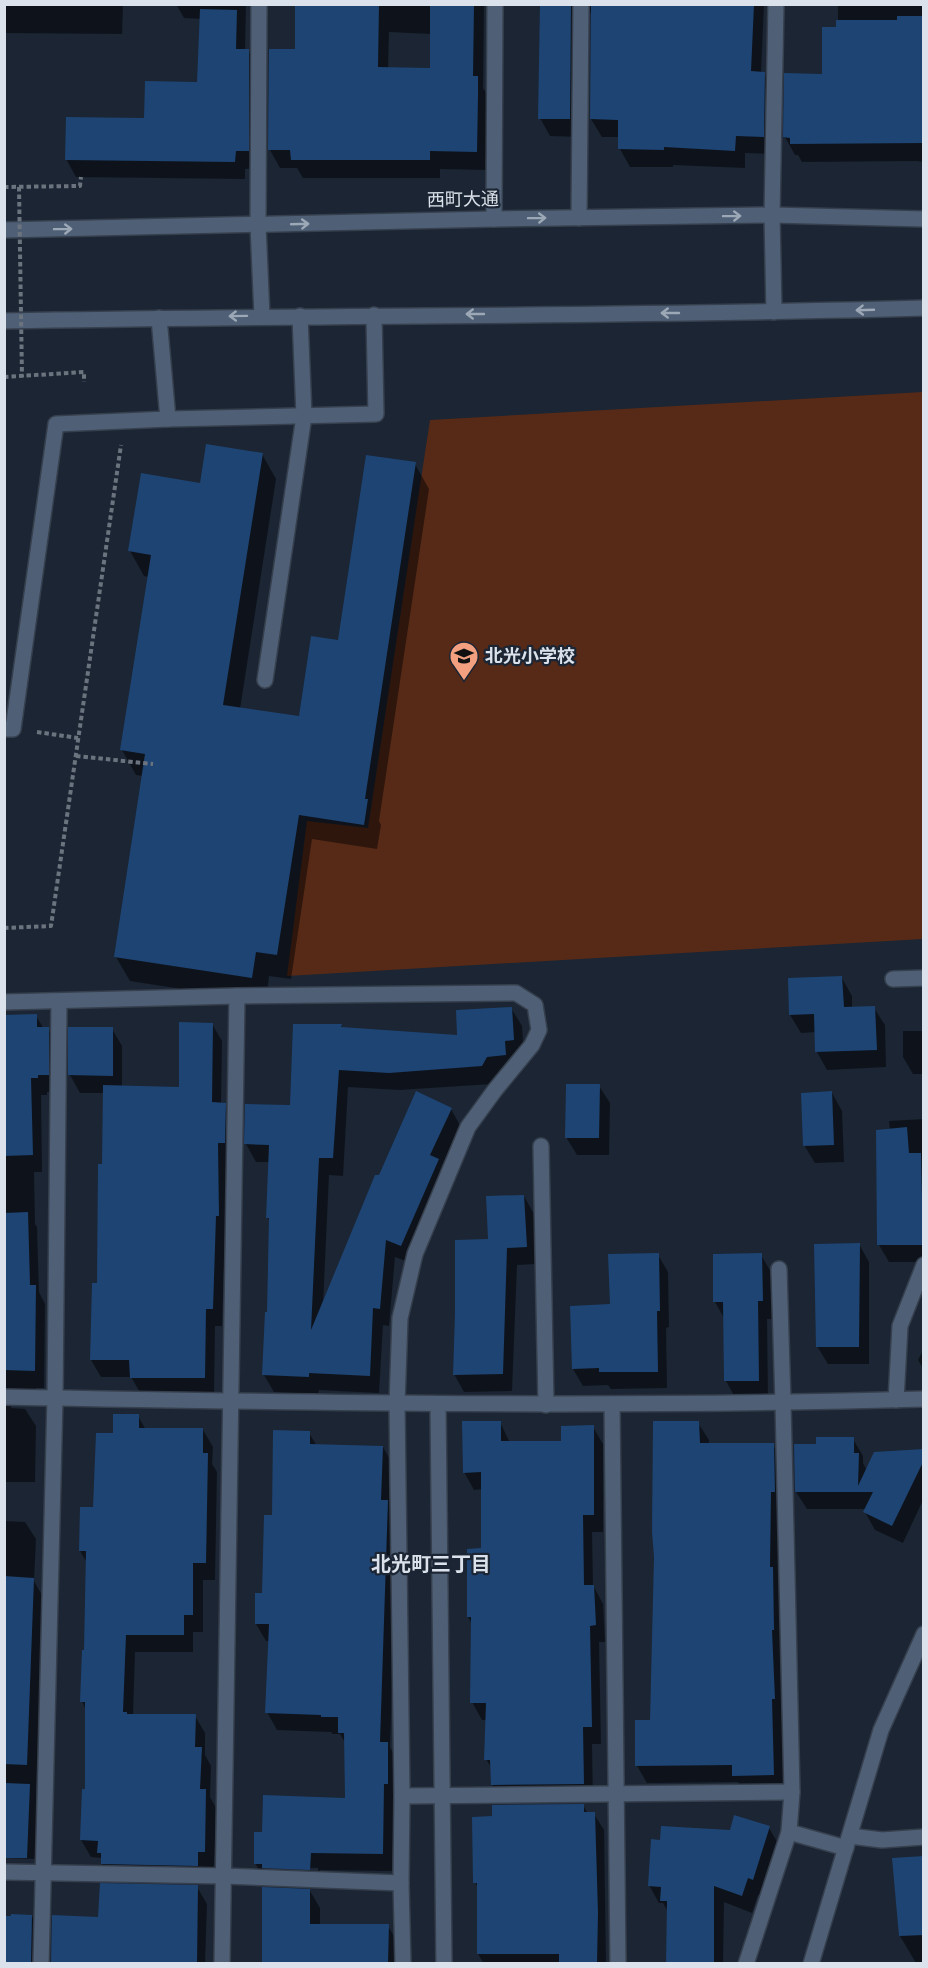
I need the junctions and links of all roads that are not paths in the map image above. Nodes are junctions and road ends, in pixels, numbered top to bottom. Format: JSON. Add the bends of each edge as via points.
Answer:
{"nodes":[{"id":1,"x":259,"y":4,"type":"edge"},
{"id":2,"x":495,"y":4,"type":"edge"},
{"id":3,"x":581,"y":4,"type":"edge"},
{"id":4,"x":776,"y":4,"type":"edge"},
{"id":5,"x":772,"y":215,"type":"junction"},
{"id":6,"x":579,"y":218,"type":"junction"},
{"id":7,"x":494,"y":219,"type":"junction"},
{"id":8,"x":924,"y":219,"type":"edge"},
{"id":9,"x":258,"y":225,"type":"junction"},
{"id":10,"x":4,"y":231,"type":"edge"},
{"id":11,"x":924,"y":308,"type":"edge"},
{"id":12,"x":774,"y":312,"type":"junction"},
{"id":13,"x":374,"y":315,"type":"junction"},
{"id":14,"x":261,"y":316,"type":"junction"},
{"id":15,"x":300,"y":316,"type":"junction"},
{"id":16,"x":159,"y":318,"type":"junction"},
{"id":17,"x":4,"y":321,"type":"edge"},
{"id":18,"x":304,"y":416,"type":"junction"},
{"id":19,"x":168,"y":419,"type":"junction"},
{"id":20,"x":265,"y":680,"type":"dead end"},
{"id":21,"x":9,"y":729,"type":"edge"},
{"id":22,"x":924,"y":978,"type":"edge"},
{"id":23,"x":892,"y":980,"type":"dead end"},
{"id":24,"x":237,"y":996,"type":"junction"},
{"id":25,"x":4,"y":1002,"type":"edge"},
{"id":26,"x":59,"y":1002,"type":"junction"},
{"id":27,"x":541,"y":1146,"type":"dead end"},
{"id":28,"x":924,"y":1265,"type":"edge"},
{"id":29,"x":779,"y":1269,"type":"dead end"},
{"id":30,"x":4,"y":1397,"type":"edge"},
{"id":31,"x":55,"y":1398,"type":"junction"},
{"id":32,"x":896,"y":1400,"type":"junction"},
{"id":33,"x":924,"y":1400,"type":"edge"},
{"id":34,"x":231,"y":1401,"type":"junction"},
{"id":35,"x":783,"y":1403,"type":"junction"},
{"id":36,"x":397,"y":1404,"type":"junction"},
{"id":37,"x":438,"y":1404,"type":"junction"},
{"id":38,"x":612,"y":1404,"type":"junction"},
{"id":39,"x":546,"y":1405,"type":"junction"},
{"id":40,"x":924,"y":1634,"type":"edge"},
{"id":41,"x":792,"y":1792,"type":"junction"},
{"id":42,"x":616,"y":1793,"type":"junction"},
{"id":43,"x":402,"y":1796,"type":"junction"},
{"id":44,"x":443,"y":1796,"type":"junction"},
{"id":45,"x":789,"y":1832,"type":"junction"},
{"id":46,"x":924,"y":1837,"type":"edge"},
{"id":47,"x":848,"y":1842,"type":"junction"},
{"id":48,"x":4,"y":1872,"type":"edge"},
{"id":49,"x":43,"y":1872,"type":"junction"},
{"id":50,"x":224,"y":1876,"type":"junction"},
{"id":51,"x":400,"y":1884,"type":"junction"},
{"id":52,"x":41,"y":1964,"type":"edge"},
{"id":53,"x":222,"y":1964,"type":"edge"},
{"id":54,"x":403,"y":1964,"type":"edge"},
{"id":55,"x":444,"y":1964,"type":"edge"},
{"id":56,"x":618,"y":1964,"type":"edge"},
{"id":57,"x":746,"y":1964,"type":"edge"},
{"id":58,"x":811,"y":1964,"type":"edge"}],
"edges":[{"from":1,"to":9,"type":"street"},
{"from":2,"to":7,"type":"street"},
{"from":3,"to":6,"type":"street"},
{"from":4,"to":5,"type":"street"},
{"from":6,"to":5,"type":"street","name":"西町大通","one_way":true},
{"from":5,"to":8,"type":"street","name":"西町大通"},
{"from":5,"to":12,"type":"street"},
{"from":7,"to":6,"type":"street","name":"西町大通","one_way":true},
{"from":9,"to":7,"type":"street","name":"西町大通","one_way":true},
{"from":10,"to":9,"type":"street","name":"西町大通","one_way":true},
{"from":9,"to":14,"type":"street"},
{"from":11,"to":12,"type":"street","one_way":true},
{"from":12,"to":13,"type":"street","one_way":true},
{"from":13,"to":15,"type":"street"},
{"from":13,"to":18,"type":"street","via":[[376,414]]},
{"from":14,"to":15,"type":"street"},
{"from":14,"to":16,"type":"street","one_way":true},
{"from":15,"to":18,"type":"street"},
{"from":16,"to":17,"type":"street"},
{"from":16,"to":19,"type":"street"},
{"from":18,"to":19,"type":"street"},
{"from":18,"to":20,"type":"street"},
{"from":19,"to":21,"type":"street","via":[[56,424]]},
{"from":22,"to":23,"type":"street"},
{"from":24,"to":26,"type":"street"},
{"from":24,"to":34,"type":"street"},
{"from":24,"to":36,"type":"street","via":[[516,993],[535,1005],[539,1030],[532,1046],[468,1127],[415,1254],[400,1318]]},
{"from":25,"to":26,"type":"street"},
{"from":26,"to":31,"type":"street"},
{"from":27,"to":39,"type":"street"},
{"from":28,"to":32,"type":"street","via":[[900,1326]]},
{"from":29,"to":35,"type":"street"},
{"from":30,"to":31,"type":"street"},
{"from":31,"to":34,"type":"street"},
{"from":31,"to":49,"type":"street"},
{"from":32,"to":33,"type":"street"},
{"from":32,"to":35,"type":"street"},
{"from":34,"to":36,"type":"street"},
{"from":34,"to":50,"type":"street"},
{"from":35,"to":38,"type":"street"},
{"from":35,"to":41,"type":"street"},
{"from":36,"to":37,"type":"street"},
{"from":36,"to":43,"type":"street"},
{"from":37,"to":39,"type":"street"},
{"from":37,"to":44,"type":"street"},
{"from":38,"to":39,"type":"street"},
{"from":38,"to":42,"type":"street"},
{"from":40,"to":47,"type":"street","via":[[881,1731]]},
{"from":41,"to":42,"type":"street"},
{"from":41,"to":45,"type":"street"},
{"from":42,"to":44,"type":"street"},
{"from":42,"to":56,"type":"street"},
{"from":43,"to":44,"type":"street"},
{"from":43,"to":51,"type":"street"},
{"from":44,"to":55,"type":"street"},
{"from":45,"to":47,"type":"street"},
{"from":45,"to":57,"type":"street"},
{"from":46,"to":47,"type":"street"},
{"from":47,"to":58,"type":"street"},
{"from":48,"to":49,"type":"street"},
{"from":49,"to":50,"type":"street"},
{"from":49,"to":52,"type":"street"},
{"from":50,"to":51,"type":"street"},
{"from":50,"to":53,"type":"street"},
{"from":51,"to":54,"type":"street"}]}
